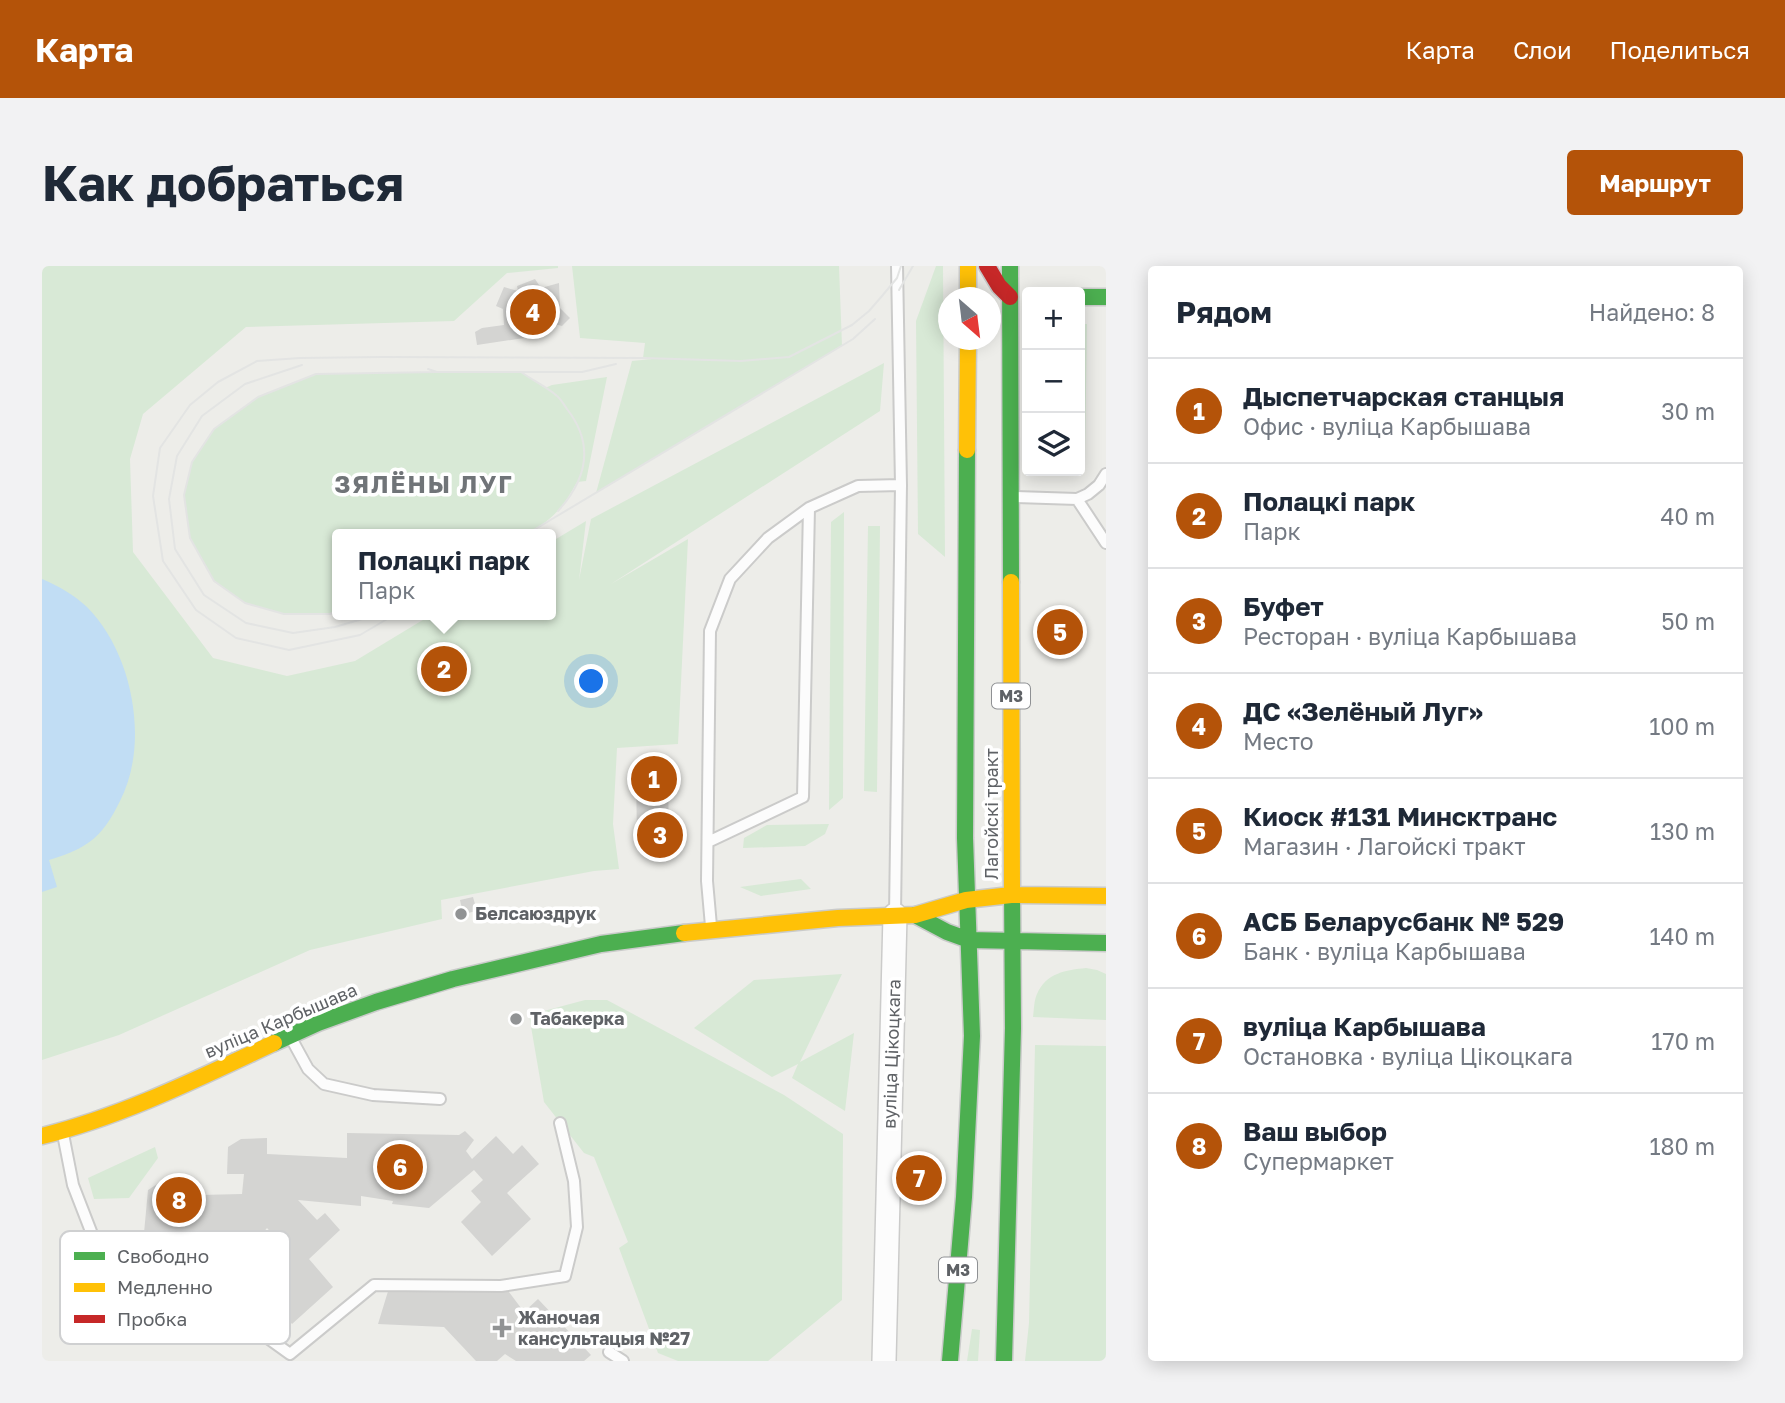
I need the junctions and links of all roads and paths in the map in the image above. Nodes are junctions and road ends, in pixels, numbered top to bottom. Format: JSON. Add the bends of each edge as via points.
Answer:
{"nodes":[{"id":1,"x":897,"y":266,"type":"edge"},
{"id":2,"x":968,"y":266,"type":"edge"},
{"id":3,"x":987,"y":266,"type":"edge"},
{"id":4,"x":1010,"y":266,"type":"edge"},
{"id":5,"x":968,"y":287,"type":"edge"},
{"id":6,"x":1010,"y":297,"type":"junction"},
{"id":7,"x":1022,"y":297,"type":"edge"},
{"id":8,"x":1085,"y":297,"type":"edge"},
{"id":9,"x":1106,"y":297,"type":"edge"},
{"id":10,"x":1001,"y":299,"type":"edge"},
{"id":11,"x":968,"y":350,"type":"edge"},
{"id":12,"x":1106,"y":474,"type":"edge"},
{"id":13,"x":901,"y":485,"type":"junction"},
{"id":14,"x":1010,"y":497,"type":"junction"},
{"id":15,"x":1077,"y":499,"type":"junction"},
{"id":16,"x":809,"y":508,"type":"junction"},
{"id":17,"x":1106,"y":543,"type":"edge"},
{"id":18,"x":708,"y":842,"type":"junction"},
{"id":19,"x":1011,"y":895,"type":"junction"},
{"id":20,"x":1106,"y":895,"type":"edge"},
{"id":21,"x":966,"y":900,"type":"junction"},
{"id":22,"x":905,"y":915,"type":"junction"},
{"id":23,"x":711,"y":929,"type":"junction"},
{"id":24,"x":969,"y":940,"type":"junction"},
{"id":25,"x":1013,"y":942,"type":"junction"},
{"id":26,"x":1105,"y":945,"type":"edge"},
{"id":27,"x":290,"y":1035,"type":"junction"},
{"id":28,"x":440,"y":1099,"type":"dead end"},
{"id":29,"x":560,"y":1122,"type":"dead end"},
{"id":30,"x":62,"y":1131,"type":"junction"},
{"id":31,"x":42,"y":1136,"type":"edge"},
{"id":32,"x":91,"y":1231,"type":"edge"},
{"id":33,"x":276,"y":1344,"type":"edge"},
{"id":34,"x":609,"y":1352,"type":"dead end"},
{"id":35,"x":624,"y":1361,"type":"edge"},
{"id":36,"x":884,"y":1361,"type":"edge"},
{"id":37,"x":950,"y":1361,"type":"edge"},
{"id":38,"x":1004,"y":1361,"type":"edge"}],
"edges":[{"from":1,"to":13,"type":"lane"},
{"from":2,"to":5,"type":"main road"},
{"from":3,"to":6,"type":"main road"},
{"from":4,"to":6,"type":"main road","name":"Лагойскі тракт","number":"М3"},
{"from":6,"to":7,"type":"main road"},
{"from":6,"to":10,"type":"main road"},
{"from":6,"to":14,"type":"main road","name":"Лагойскі тракт","number":"М3"},
{"from":8,"to":9,"type":"main road"},
{"from":11,"to":21,"type":"main road","name":"Лагойскі тракт","number":"М3"},
{"from":12,"to":15,"type":"lane","via":[[1099,485]]},
{"from":13,"to":16,"type":"lane","via":[[858,486]]},
{"from":13,"to":22,"type":"lane"},
{"from":14,"to":15,"type":"lane"},
{"from":14,"to":19,"type":"main road","name":"Лагойскі тракт","number":"М3"},
{"from":15,"to":17,"type":"lane"},
{"from":16,"to":18,"type":"lane","via":[[768,538],[730,579],[710,631]]},
{"from":16,"to":18,"type":"lane","via":[[803,797]]},
{"from":18,"to":23,"type":"lane"},
{"from":19,"to":20,"type":"main road","name":"вуліца Карбышава"},
{"from":19,"to":21,"type":"main road","name":"вуліца Карбышава"},
{"from":19,"to":25,"type":"main road","name":"Лагойскі тракт","number":"М3"},
{"from":21,"to":22,"type":"main road","name":"вуліца Карбышава"},
{"from":21,"to":24,"type":"main road","name":"Лагойскі тракт","number":"М3"},
{"from":22,"to":23,"type":"main road","name":"вуліца Карбышава"},
{"from":22,"to":24,"type":"main road"},
{"from":22,"to":36,"type":"street","name":"вуліца Цікоцкага"},
{"from":23,"to":27,"type":"main road","name":"вуліца Карбышава","via":[[601,944],[453,979]]},
{"from":24,"to":25,"type":"main road"},
{"from":24,"to":37,"type":"main road","name":"Лагойскі тракт","number":"М3","via":[[972,1036]]},
{"from":25,"to":26,"type":"main road"},
{"from":25,"to":38,"type":"main road","name":"Лагойскі тракт","number":"М3"},
{"from":27,"to":28,"type":"lane","via":[[308,1069],[324,1084],[373,1095]]},
{"from":27,"to":30,"type":"main road","name":"вуліца Карбышава","via":[[188,1083]]},
{"from":29,"to":33,"type":"lane","via":[[574,1181],[577,1227],[565,1276],[501,1286],[374,1285],[290,1354]]},
{"from":30,"to":31,"type":"main road","name":"вуліца Карбышава"},
{"from":30,"to":32,"type":"lane","via":[[73,1185]]},
{"from":34,"to":35,"type":"lane"}]}
